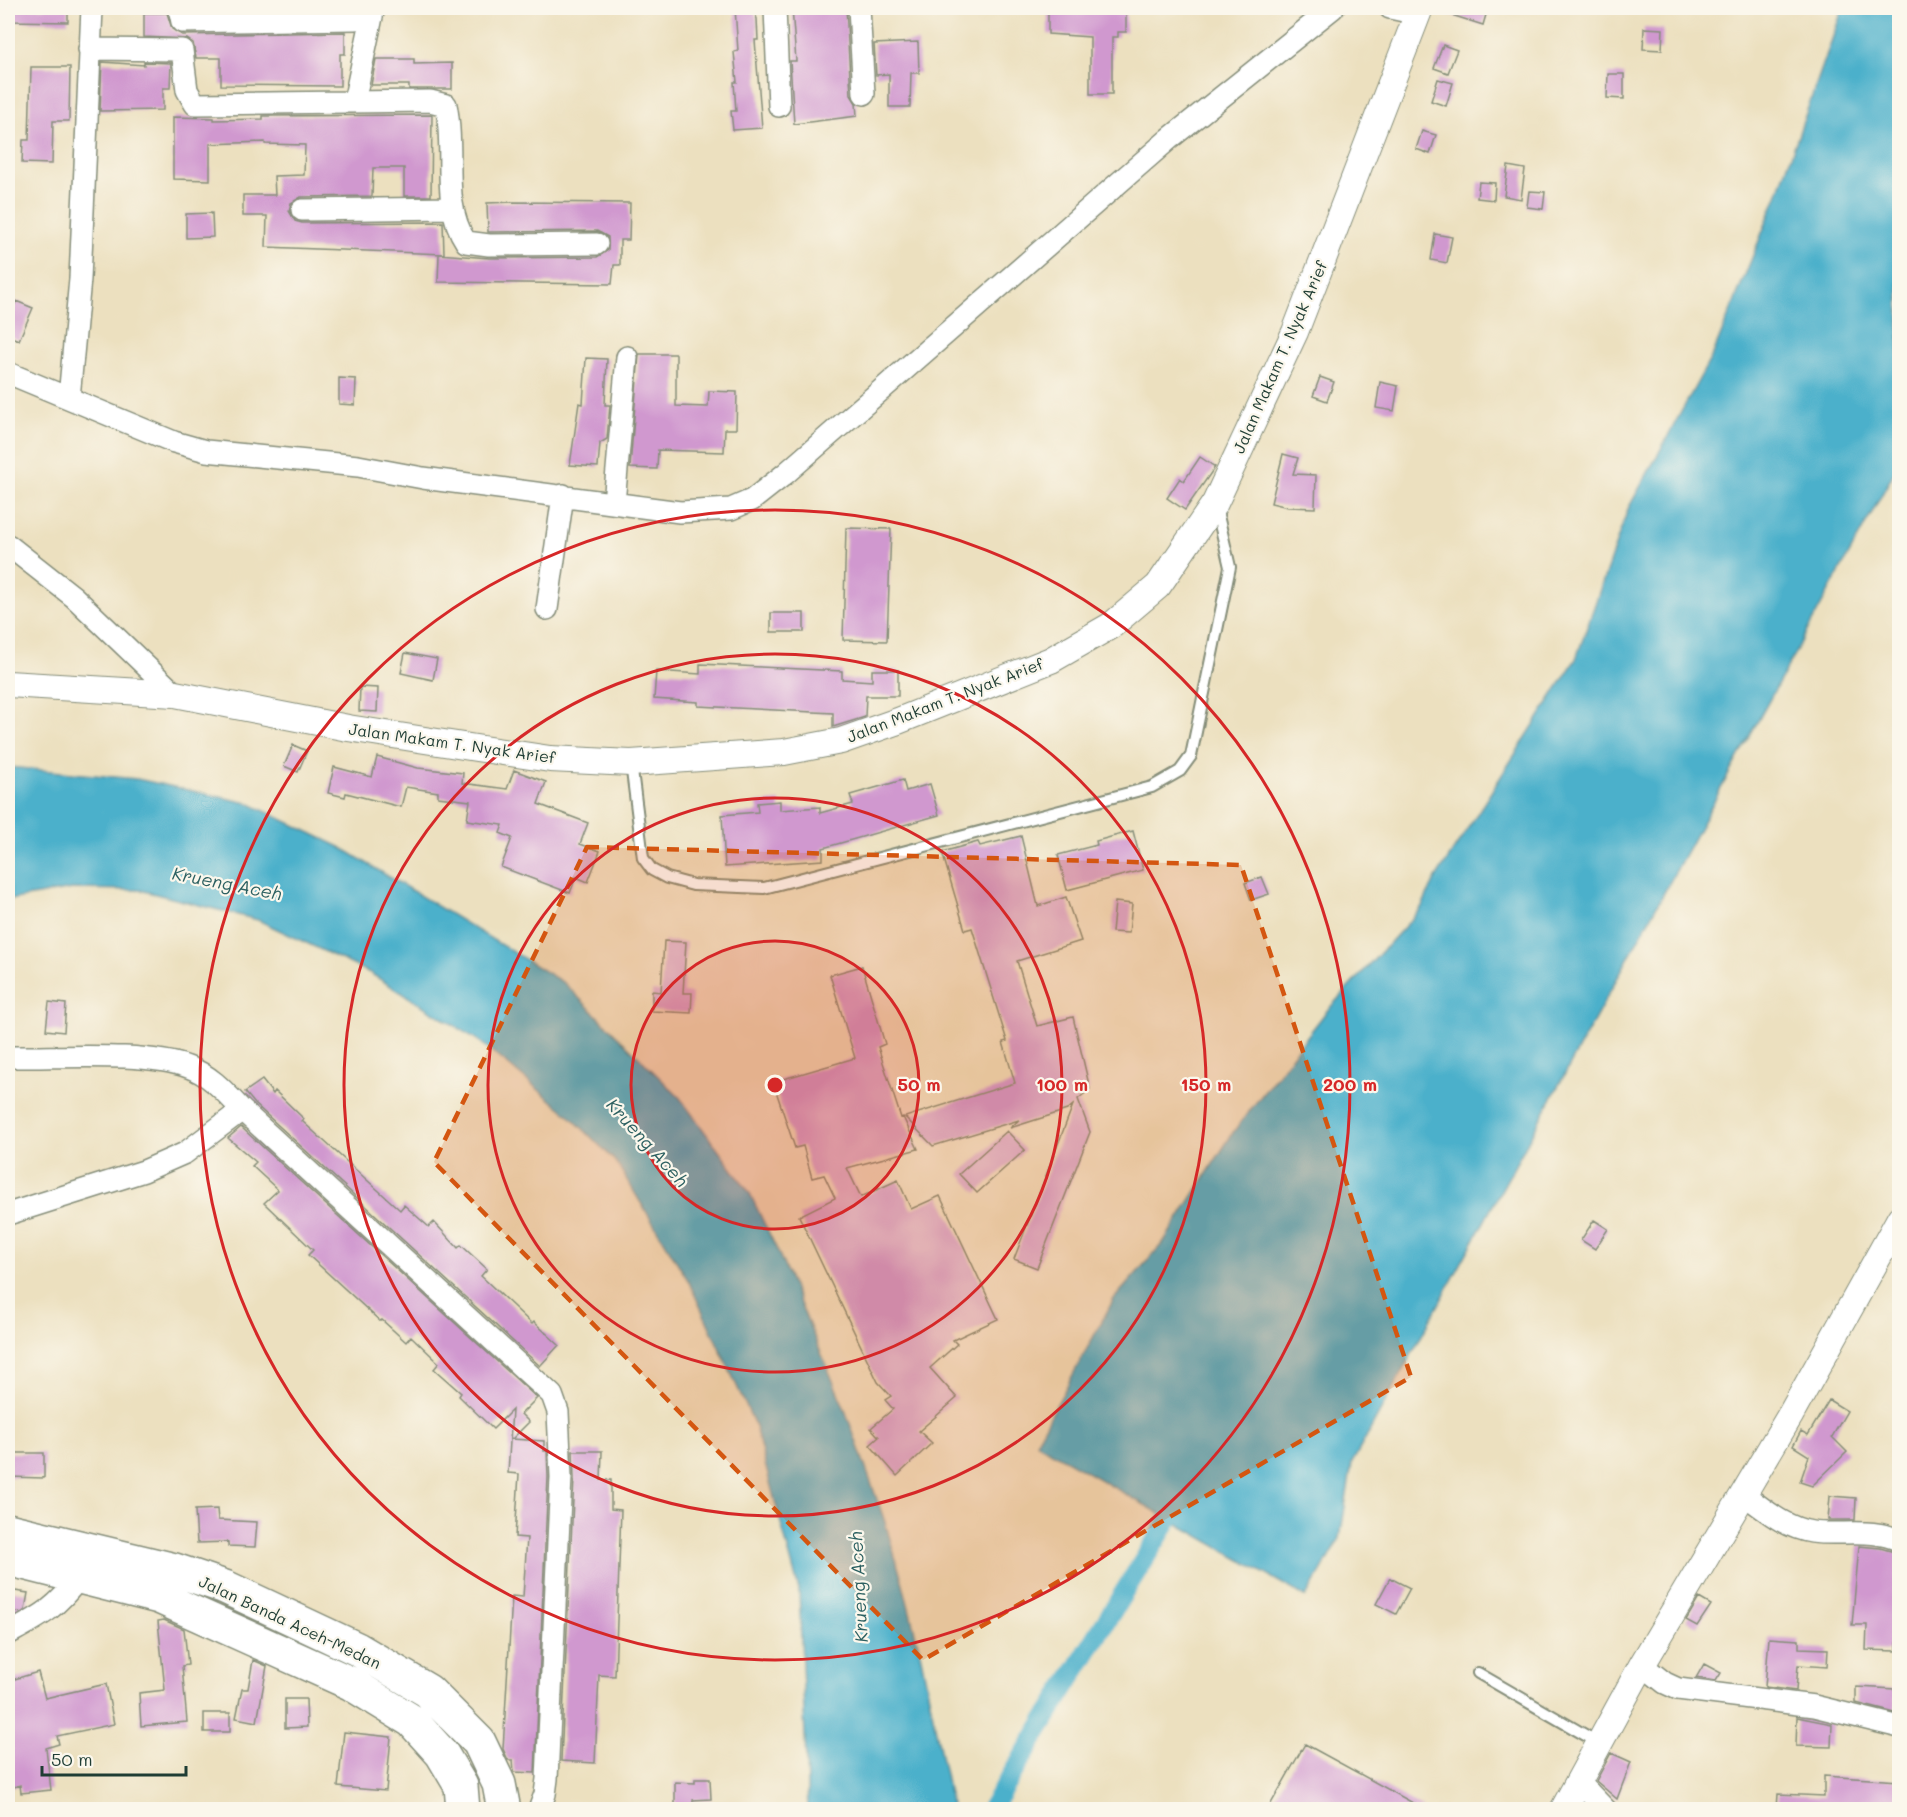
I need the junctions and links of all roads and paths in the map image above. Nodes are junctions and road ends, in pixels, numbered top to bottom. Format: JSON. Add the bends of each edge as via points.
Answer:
{"nodes":[{"id":1,"x":92,"y":8,"type":"edge"},
{"id":2,"x":775,"y":8,"type":"edge"},
{"id":3,"x":859,"y":8,"type":"edge"},
{"id":4,"x":1333,"y":8,"type":"edge"},
{"id":5,"x":1390,"y":8,"type":"edge"},
{"id":6,"x":374,"y":10,"type":"edge"},
{"id":7,"x":1419,"y":11,"type":"edge"},
{"id":8,"x":181,"y":15,"type":"edge"},
{"id":9,"x":89,"y":49,"type":"junction"},
{"id":10,"x":182,"y":50,"type":"junction"},
{"id":11,"x":864,"y":94,"type":"dead end"},
{"id":12,"x":354,"y":102,"type":"junction"},
{"id":13,"x":779,"y":106,"type":"dead end"},
{"id":14,"x":453,"y":208,"type":"junction"},
{"id":15,"x":302,"y":210,"type":"dead end"},
{"id":16,"x":597,"y":244,"type":"dead end"},
{"id":17,"x":627,"y":357,"type":"dead end"},
{"id":18,"x":8,"y":373,"type":"edge"},
{"id":19,"x":69,"y":398,"type":"junction"},
{"id":20,"x":563,"y":495,"type":"junction"},
{"id":21,"x":614,"y":502,"type":"junction"},
{"id":22,"x":1215,"y":503,"type":"junction"},
{"id":23,"x":8,"y":545,"type":"edge"},
{"id":24,"x":547,"y":609,"type":"dead end"},
{"id":25,"x":8,"y":684,"type":"edge"},
{"id":26,"x":175,"y":694,"type":"junction"},
{"id":27,"x":631,"y":763,"type":"junction"},
{"id":28,"x":8,"y":1057,"type":"edge"},
{"id":29,"x":242,"y":1110,"type":"junction"},
{"id":30,"x":8,"y":1215,"type":"edge"},
{"id":31,"x":1899,"y":1218,"type":"edge"},
{"id":32,"x":1743,"y":1494,"type":"junction"},
{"id":33,"x":8,"y":1530,"type":"edge"},
{"id":34,"x":1899,"y":1541,"type":"edge"},
{"id":35,"x":8,"y":1559,"type":"edge"},
{"id":36,"x":80,"y":1577,"type":"junction"},
{"id":37,"x":8,"y":1634,"type":"edge"},
{"id":38,"x":1642,"y":1665,"type":"junction"},
{"id":39,"x":1478,"y":1673,"type":"dead end"},
{"id":40,"x":1899,"y":1727,"type":"edge"},
{"id":41,"x":1600,"y":1744,"type":"junction"},
{"id":42,"x":1579,"y":1782,"type":"junction"},
{"id":43,"x":464,"y":1809,"type":"edge"},
{"id":44,"x":504,"y":1809,"type":"edge"},
{"id":45,"x":539,"y":1809,"type":"edge"},
{"id":46,"x":1563,"y":1809,"type":"edge"},
{"id":47,"x":1606,"y":1809,"type":"edge"}],
"edges":[{"from":1,"to":9,"type":"street"},
{"from":2,"to":13,"type":"street"},
{"from":3,"to":11,"type":"street"},
{"from":4,"to":21,"type":"street","via":[[1169,139],[752,500],[715,512],[680,512]]},
{"from":5,"to":7,"type":"street"},
{"from":6,"to":8,"type":"street","via":[[355,19]]},
{"from":6,"to":12,"type":"street"},
{"from":7,"to":22,"type":"street","name":"Jalan Makam T. Nyak Arief","via":[[1295,332]]},
{"from":8,"to":10,"type":"street"},
{"from":9,"to":10,"type":"street"},
{"from":9,"to":19,"type":"street","via":[[80,279]]},
{"from":10,"to":12,"type":"street","via":[[187,90],[195,104]]},
{"from":12,"to":14,"type":"street","via":[[430,101],[446,105]]},
{"from":14,"to":15,"type":"street"},
{"from":14,"to":16,"type":"street","via":[[466,242]]},
{"from":17,"to":21,"type":"street"},
{"from":18,"to":19,"type":"street"},
{"from":19,"to":20,"type":"street","via":[[174,442],[206,451],[358,466]]},
{"from":20,"to":21,"type":"street"},
{"from":20,"to":24,"type":"street"},
{"from":22,"to":27,"type":"street","name":"Jalan Makam T. Nyak Arief","via":[[1158,586],[1112,625],[1051,660],[841,741],[784,752]]},
{"from":22,"to":27,"type":"lane","via":[[1230,567],[1191,756],[1180,771],[1152,787],[764,888],[693,885],[667,879],[652,870],[643,858]]},
{"from":23,"to":26,"type":"street","via":[[74,597]]},
{"from":25,"to":26,"type":"street","name":"Jalan Makam T. Nyak Arief"},
{"from":26,"to":27,"type":"street","name":"Jalan Makam T. Nyak Arief","via":[[348,729],[550,759]]},
{"from":28,"to":29,"type":"street","via":[[150,1059],[188,1067],[214,1081]]},
{"from":29,"to":30,"type":"street","via":[[185,1153],[154,1167]]},
{"from":29,"to":45,"type":"street","via":[[552,1395],[555,1402],[561,1477],[547,1779]]},
{"from":31,"to":32,"type":"street"},
{"from":32,"to":34,"type":"street","via":[[1786,1524],[1809,1532],[1877,1533]]},
{"from":32,"to":38,"type":"street"},
{"from":33,"to":44,"type":"highway","name":"Jalan Banda Aceh-Medan","via":[[175,1570],[225,1587],[357,1649],[428,1691],[479,1742],[499,1784]]},
{"from":35,"to":36,"type":"highway","name":"Jalan Banda Aceh-Medan"},
{"from":36,"to":37,"type":"street","via":[[43,1616]]},
{"from":36,"to":43,"type":"highway","name":"Jalan Banda Aceh-Medan","via":[[159,1597],[358,1688],[412,1721],[442,1754],[461,1786]]},
{"from":38,"to":40,"type":"street","via":[[1678,1689],[1814,1706]]},
{"from":38,"to":41,"type":"street"},
{"from":39,"to":41,"type":"lane"},
{"from":41,"to":42,"type":"street"},
{"from":42,"to":46,"type":"street"},
{"from":42,"to":47,"type":"street"}]}
